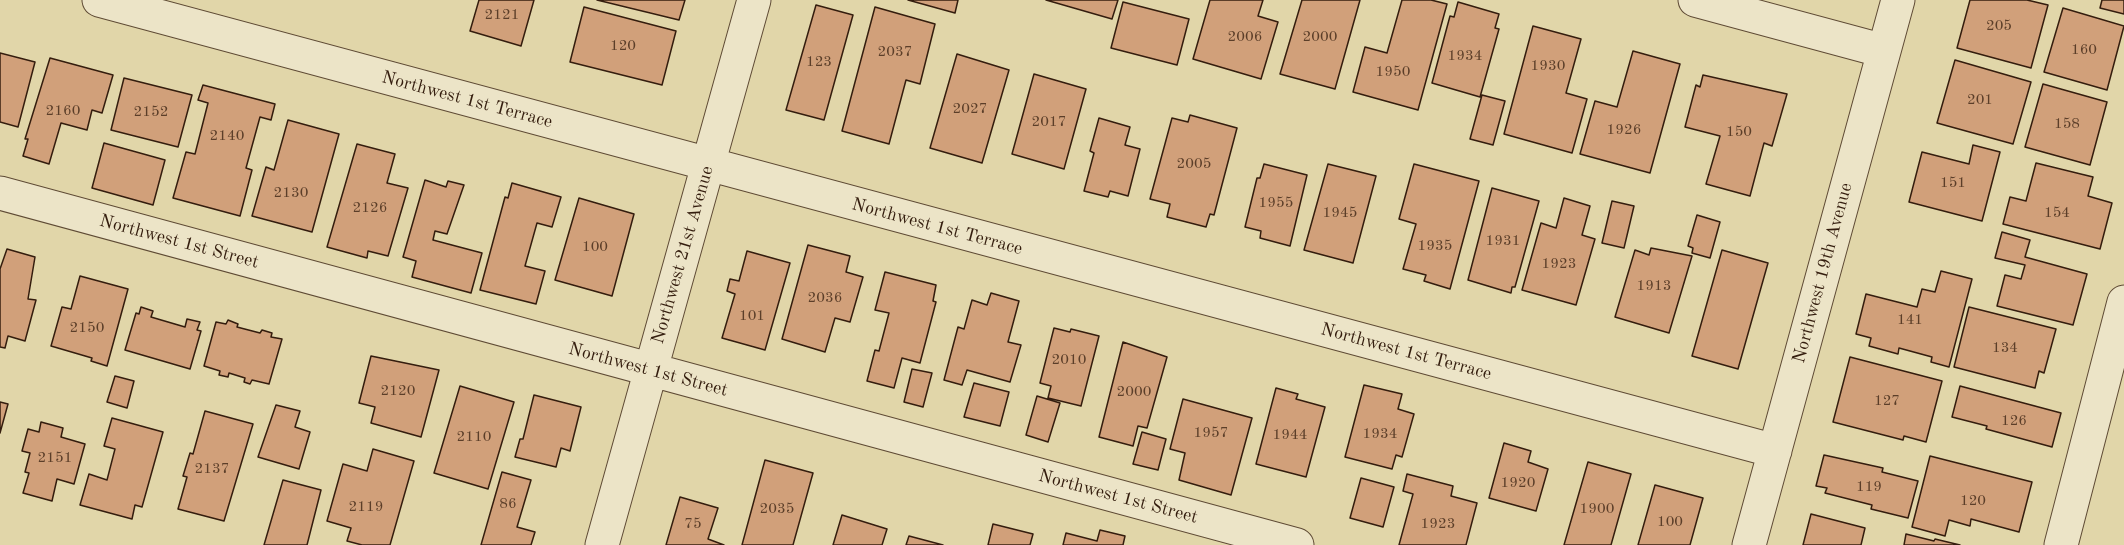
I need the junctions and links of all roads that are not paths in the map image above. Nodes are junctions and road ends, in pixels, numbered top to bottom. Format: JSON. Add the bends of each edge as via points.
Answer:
{"nodes":[{"id":1,"x":99,"y":0,"type":"edge"},
{"id":2,"x":754,"y":0,"type":"edge"},
{"id":3,"x":1695,"y":0,"type":"edge"},
{"id":4,"x":1898,"y":0,"type":"edge"},
{"id":5,"x":1884,"y":51,"type":"junction"},
{"id":6,"x":709,"y":166,"type":"junction"},
{"id":7,"x":0,"y":193,"type":"edge"},
{"id":8,"x":2124,"y":302,"type":"edge"},
{"id":9,"x":650,"y":370,"type":"junction"},
{"id":10,"x":1775,"y":451,"type":"junction"},
{"id":11,"x":602,"y":545,"type":"edge"},
{"id":12,"x":1297,"y":545,"type":"edge"},
{"id":13,"x":1749,"y":545,"type":"edge"},
{"id":14,"x":2061,"y":545,"type":"edge"}],
"edges":[{"from":1,"to":6,"type":"street","name":"Northwest 1st Terrace"},
{"from":2,"to":6,"type":"street","name":"Northwest 21st Avenue"},
{"from":3,"to":5,"type":"street"},
{"from":4,"to":5,"type":"street","name":"Northwest 19th Avenue"},
{"from":5,"to":10,"type":"street","name":"Northwest 19th Avenue"},
{"from":6,"to":9,"type":"street","name":"Northwest 21st Avenue"},
{"from":6,"to":10,"type":"street","name":"Northwest 1st Terrace"},
{"from":7,"to":9,"type":"street","name":"Northwest 1st Street"},
{"from":8,"to":14,"type":"street"},
{"from":9,"to":11,"type":"street","name":"Northwest 21st Avenue"},
{"from":9,"to":12,"type":"street","name":"Northwest 1st Street"},
{"from":10,"to":13,"type":"street","name":"Northwest 19th Avenue"}]}
